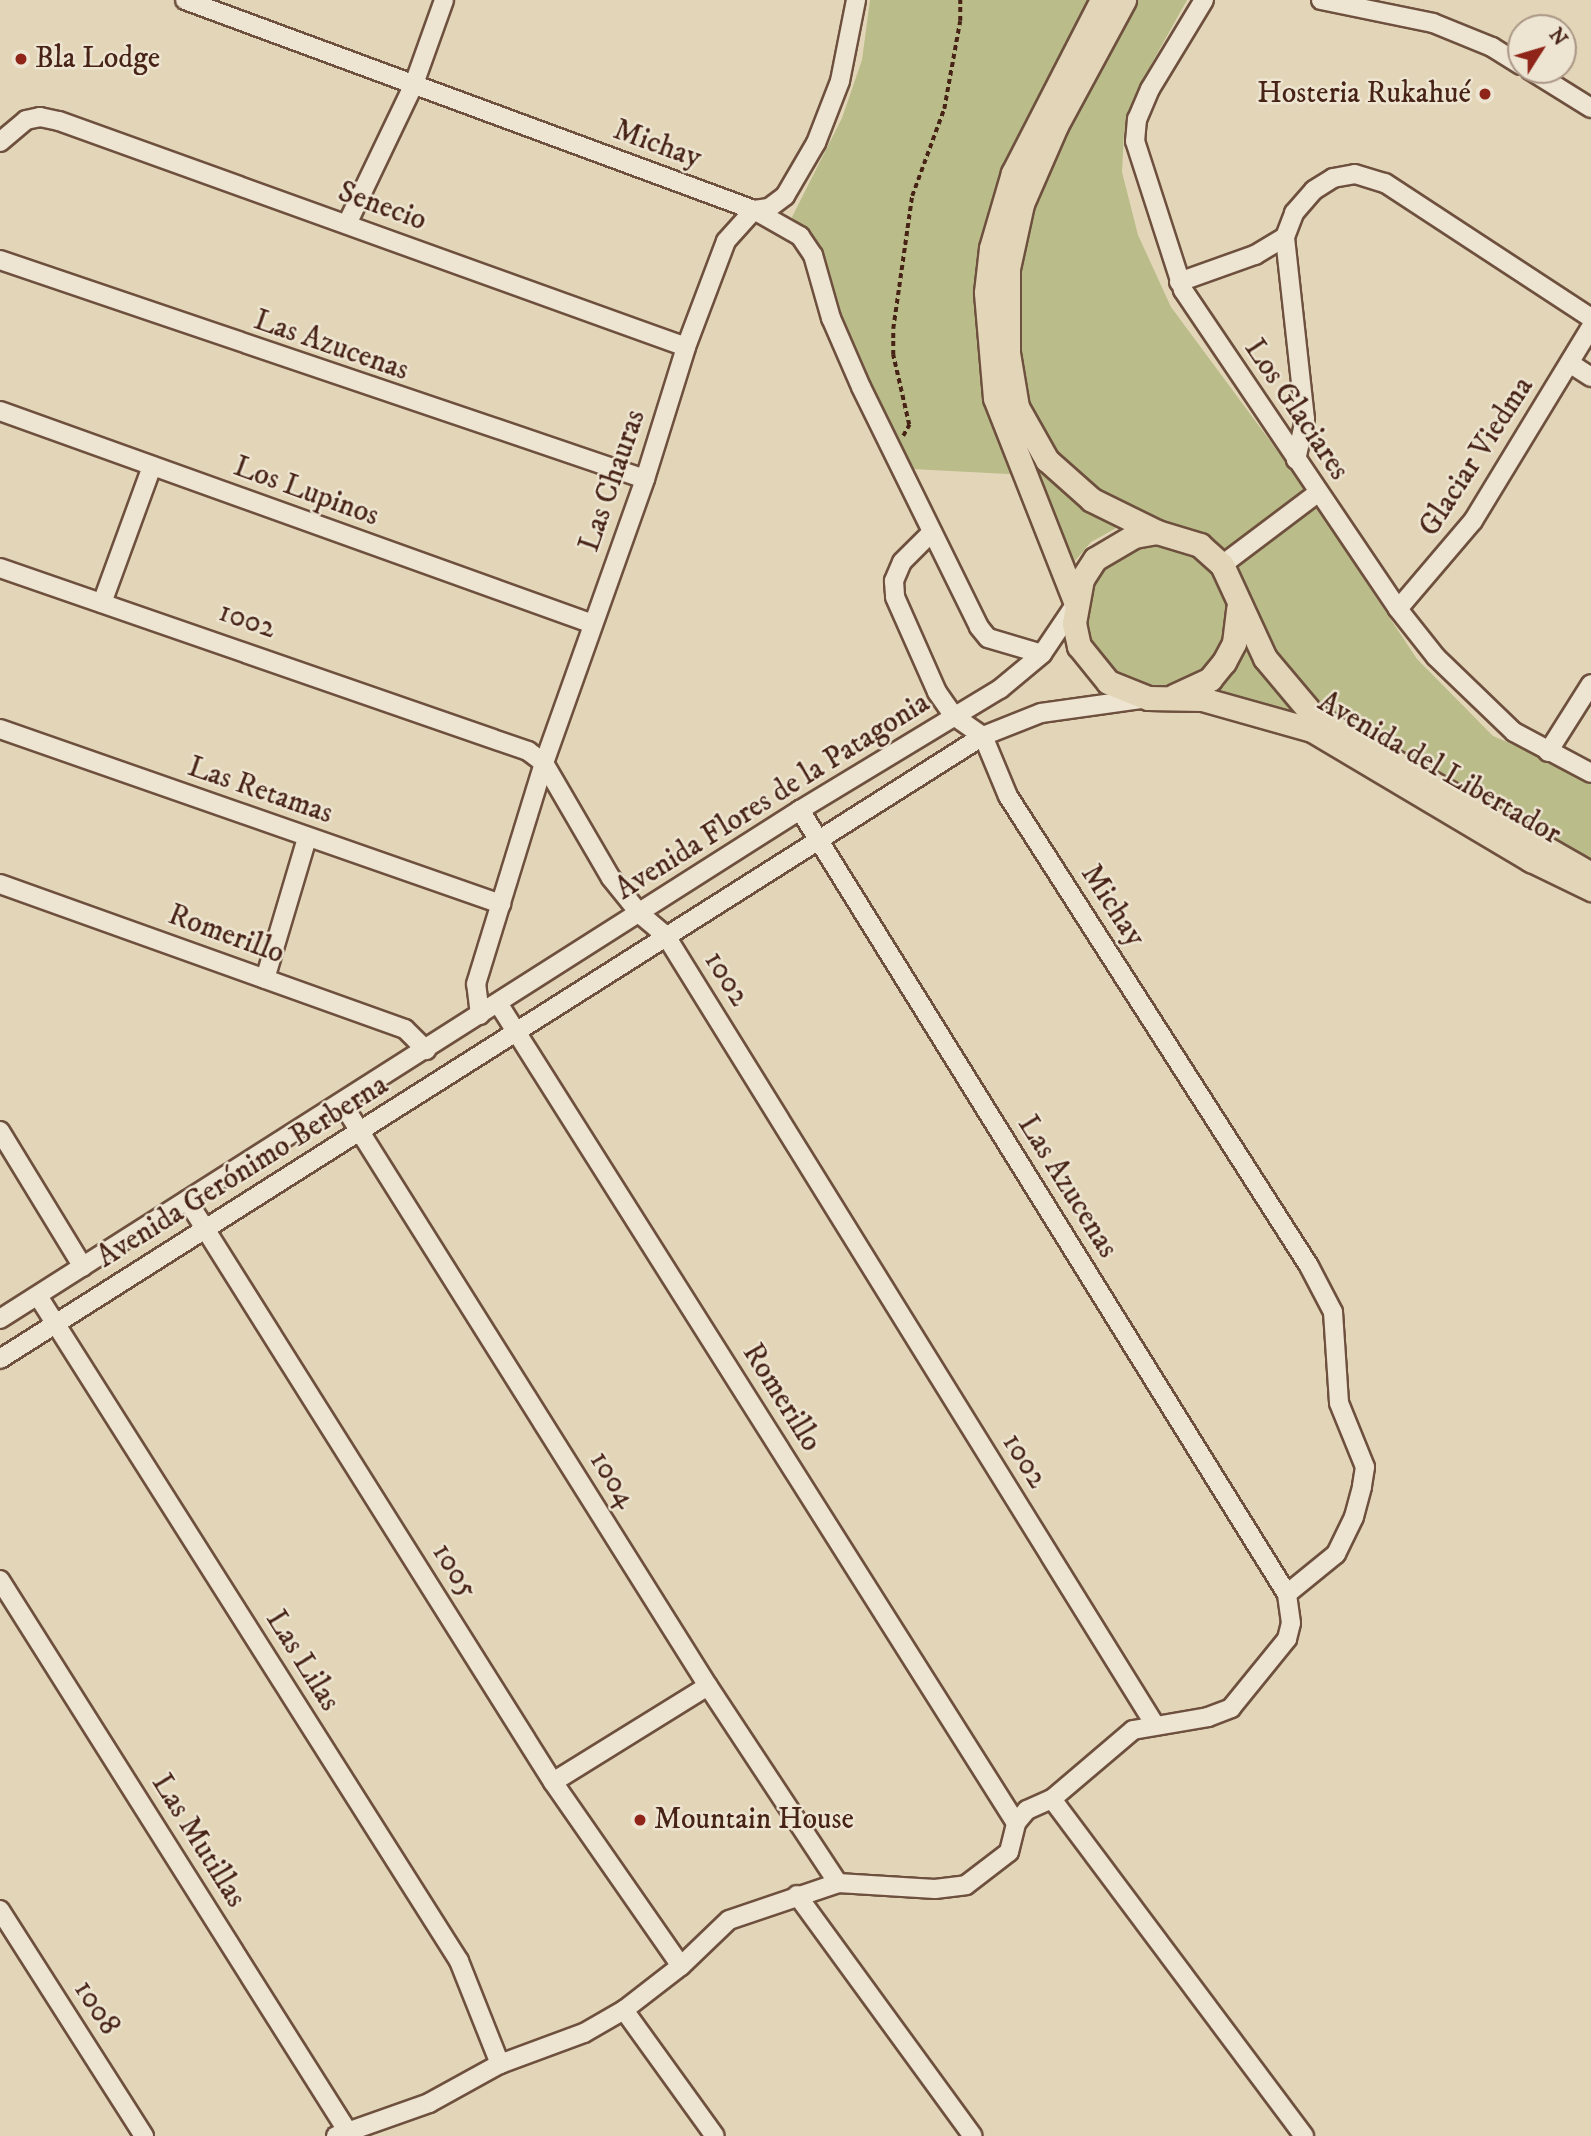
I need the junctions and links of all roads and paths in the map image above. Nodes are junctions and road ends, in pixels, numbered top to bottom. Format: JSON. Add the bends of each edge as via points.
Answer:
{"nodes":[{"id":1,"x":185,"y":0,"type":"edge"},
{"id":2,"x":444,"y":0,"type":"edge"},
{"id":3,"x":856,"y":0,"type":"edge"},
{"id":4,"x":960,"y":0,"type":"edge"},
{"id":5,"x":1101,"y":0,"type":"edge"},
{"id":6,"x":1124,"y":0,"type":"edge"},
{"id":7,"x":1204,"y":0,"type":"edge"},
{"id":8,"x":1321,"y":0,"type":"edge"},
{"id":9,"x":1507,"y":57,"type":"edge"},
{"id":10,"x":1552,"y":84,"type":"edge"},
{"id":11,"x":414,"y":85,"type":"junction"},
{"id":12,"x":1591,"y":108,"type":"edge"},
{"id":13,"x":0,"y":142,"type":"edge"},
{"id":14,"x":754,"y":210,"type":"junction"},
{"id":15,"x":347,"y":225,"type":"junction"},
{"id":16,"x":1285,"y":237,"type":"junction"},
{"id":17,"x":0,"y":260,"type":"edge"},
{"id":18,"x":1180,"y":282,"type":"junction"},
{"id":19,"x":1591,"y":318,"type":"edge"},
{"id":20,"x":1591,"y":327,"type":"edge"},
{"id":21,"x":686,"y":347,"type":"junction"},
{"id":22,"x":1570,"y":364,"type":"junction"},
{"id":23,"x":1591,"y":377,"type":"edge"},
{"id":24,"x":0,"y":411,"type":"edge"},
{"id":25,"x":890,"y":446,"type":"junction"},
{"id":26,"x":1296,"y":460,"type":"junction"},
{"id":27,"x":152,"y":466,"type":"junction"},
{"id":28,"x":645,"y":480,"type":"junction"},
{"id":29,"x":1319,"y":492,"type":"junction"},
{"id":30,"x":932,"y":532,"type":"junction"},
{"id":31,"x":1157,"y":533,"type":"junction"},
{"id":32,"x":1223,"y":565,"type":"junction"},
{"id":33,"x":0,"y":568,"type":"edge"},
{"id":34,"x":1238,"y":601,"type":"junction"},
{"id":35,"x":102,"y":603,"type":"junction"},
{"id":36,"x":1075,"y":603,"type":"junction"},
{"id":37,"x":1398,"y":609,"type":"junction"},
{"id":38,"x":593,"y":624,"type":"junction"},
{"id":39,"x":1042,"y":654,"type":"junction"},
{"id":40,"x":1591,"y":684,"type":"edge"},
{"id":41,"x":1159,"y":697,"type":"junction"},
{"id":42,"x":954,"y":716,"type":"junction"},
{"id":43,"x":0,"y":729,"type":"edge"},
{"id":44,"x":983,"y":736,"type":"junction"},
{"id":45,"x":1548,"y":752,"type":"junction"},
{"id":46,"x":544,"y":763,"type":"junction"},
{"id":47,"x":1591,"y":773,"type":"edge"},
{"id":48,"x":800,"y":810,"type":"junction"},
{"id":49,"x":307,"y":838,"type":"junction"},
{"id":50,"x":818,"y":840,"type":"junction"},
{"id":51,"x":1591,"y":874,"type":"edge"},
{"id":52,"x":0,"y":884,"type":"edge"},
{"id":53,"x":1591,"y":889,"type":"edge"},
{"id":54,"x":501,"y":904,"type":"junction"},
{"id":55,"x":640,"y":914,"type":"junction"},
{"id":56,"x":666,"y":936,"type":"junction"},
{"id":57,"x":265,"y":979,"type":"junction"},
{"id":58,"x":498,"y":1003,"type":"junction"},
{"id":59,"x":480,"y":1015,"type":"junction"},
{"id":60,"x":516,"y":1032,"type":"junction"},
{"id":61,"x":426,"y":1050,"type":"junction"},
{"id":62,"x":342,"y":1103,"type":"junction"},
{"id":63,"x":0,"y":1131,"type":"edge"},
{"id":64,"x":359,"y":1131,"type":"junction"},
{"id":65,"x":187,"y":1200,"type":"junction"},
{"id":66,"x":206,"y":1229,"type":"junction"},
{"id":67,"x":83,"y":1267,"type":"junction"},
{"id":68,"x":38,"y":1296,"type":"junction"},
{"id":69,"x":0,"y":1319,"type":"edge"},
{"id":70,"x":55,"y":1324,"type":"junction"},
{"id":71,"x":0,"y":1359,"type":"edge"},
{"id":72,"x":0,"y":1580,"type":"edge"},
{"id":73,"x":1287,"y":1594,"type":"junction"},
{"id":74,"x":708,"y":1686,"type":"junction"},
{"id":75,"x":1155,"y":1725,"type":"junction"},
{"id":76,"x":553,"y":1782,"type":"junction"},
{"id":77,"x":1052,"y":1799,"type":"junction"},
{"id":78,"x":1016,"y":1823,"type":"junction"},
{"id":79,"x":838,"y":1883,"type":"junction"},
{"id":80,"x":797,"y":1895,"type":"junction"},
{"id":81,"x":0,"y":1910,"type":"edge"},
{"id":82,"x":681,"y":1966,"type":"junction"},
{"id":83,"x":624,"y":2010,"type":"junction"},
{"id":84,"x":500,"y":2064,"type":"junction"},
{"id":85,"x":342,"y":2134,"type":"edge"},
{"id":86,"x":144,"y":2136,"type":"edge"},
{"id":87,"x":715,"y":2136,"type":"edge"},
{"id":88,"x":973,"y":2136,"type":"edge"},
{"id":89,"x":1304,"y":2136,"type":"edge"}],
"edges":[{"from":1,"to":11,"type":"street","name":"Michay"},
{"from":2,"to":11,"type":"street"},
{"from":3,"to":14,"type":"street","name":"Las Chauras","via":[[840,81],[816,143],[785,196],[769,208]]},
{"from":4,"to":25,"type":"path","via":[[944,109],[912,196],[893,329],[909,425],[906,434]]},
{"from":5,"to":36,"type":"main road","name":"Avenida del Libertador","via":[[1013,173],[991,248],[986,292],[995,398]]},
{"from":6,"to":31,"type":"main road","name":"Avenida del Libertador","via":[[1062,114],[1022,204],[1008,268],[1007,327],[1017,407],[1038,447],[1092,500]]},
{"from":7,"to":18,"type":"street","name":"Los Glaciares","via":[[1150,89],[1135,141]]},
{"from":8,"to":9,"type":"street","via":[[1433,23]]},
{"from":10,"to":12,"type":"street"},
{"from":11,"to":14,"type":"street","name":"Michay"},
{"from":11,"to":15,"type":"street"},
{"from":13,"to":15,"type":"street","name":"Senecio","via":[[26,120],[59,121]]},
{"from":14,"to":21,"type":"street","name":"Las Chauras","via":[[726,241]]},
{"from":14,"to":25,"type":"street","name":"Michay","via":[[800,236],[813,254],[831,318]]},
{"from":15,"to":21,"type":"street","name":"Senecio"},
{"from":16,"to":18,"type":"street","via":[[1255,255]]},
{"from":16,"to":19,"type":"street","via":[[1294,213],[1314,190],[1333,178],[1354,174],[1385,183]]},
{"from":16,"to":26,"type":"street","via":[[1305,419]]},
{"from":17,"to":28,"type":"street","name":"Las Azucenas"},
{"from":18,"to":26,"type":"street","name":"Los Glaciares"},
{"from":20,"to":22,"type":"street","name":"Glaciar Viedma"},
{"from":21,"to":28,"type":"street","name":"Las Chauras"},
{"from":22,"to":23,"type":"street"},
{"from":22,"to":37,"type":"street","name":"Glaciar Viedma","via":[[1455,547]]},
{"from":24,"to":27,"type":"street","name":"Los Lupinos"},
{"from":25,"to":30,"type":"street","name":"Michay"},
{"from":26,"to":29,"type":"street","name":"Los Glaciares"},
{"from":27,"to":35,"type":"street"},
{"from":27,"to":38,"type":"street","name":"Los Lupinos"},
{"from":28,"to":38,"type":"street","name":"Las Chauras"},
{"from":29,"to":32,"type":"street"},
{"from":29,"to":37,"type":"street","name":"Los Glaciares"},
{"from":30,"to":39,"type":"street","name":"Michay","via":[[988,638]]},
{"from":30,"to":42,"type":"street","via":[[901,562],[894,581],[895,597],[937,692]]},
{"from":31,"to":32,"type":"main road","name":"Avenida del Libertador","via":[[1200,545]]},
{"from":31,"to":36,"type":"main road","name":"Avenida del Libertador","via":[[1134,536],[1104,552],[1082,579]]},
{"from":32,"to":34,"type":"main road","name":"Avenida del Libertador"},
{"from":33,"to":35,"type":"street","name":"1002"},
{"from":34,"to":41,"type":"main road","name":"Avenida del Libertador","via":[[1234,643],[1224,662],[1210,679]]},
{"from":34,"to":51,"type":"main road","name":"Avenida del Libertador","via":[[1265,657],[1312,714]]},
{"from":35,"to":46,"type":"street","name":"1002","via":[[528,751]]},
{"from":36,"to":39,"type":"street","name":"Avenida Flores de la Patagonia"},
{"from":36,"to":41,"type":"main road","name":"Avenida del Libertador","via":[[1079,646],[1091,666],[1117,687]]},
{"from":37,"to":45,"type":"street","name":"Los Glaciares","via":[[1481,704]]},
{"from":38,"to":46,"type":"street","name":"Las Chauras"},
{"from":39,"to":42,"type":"street","name":"Avenida Flores de la Patagonia","via":[[1027,671]]},
{"from":40,"to":45,"type":"street"},
{"from":41,"to":44,"type":"street","name":"Avenida Flores de la Patagonia","via":[[1041,713]]},
{"from":41,"to":53,"type":"main road","name":"Avenida del Libertador","via":[[1234,706],[1312,730],[1531,860]]},
{"from":42,"to":44,"type":"street"},
{"from":42,"to":48,"type":"street","name":"Avenida Flores de la Patagonia"},
{"from":43,"to":49,"type":"street","name":"Las Retamas"},
{"from":44,"to":50,"type":"street","name":"Avenida Flores de la Patagonia"},
{"from":44,"to":73,"type":"street","name":"Michay","via":[[1007,796],[1309,1266],[1333,1312],[1339,1403],[1365,1467],[1362,1487],[1336,1554]]},
{"from":45,"to":47,"type":"street","name":"Los Glaciares"},
{"from":46,"to":54,"type":"street","name":"Las Chauras"},
{"from":46,"to":55,"type":"street","name":"1002","via":[[611,878]]},
{"from":48,"to":50,"type":"street","name":"Las Azucenas"},
{"from":48,"to":55,"type":"street","name":"Avenida Flores de la Patagonia"},
{"from":49,"to":54,"type":"street","name":"Las Retamas"},
{"from":49,"to":57,"type":"street"},
{"from":50,"to":56,"type":"street","name":"Avenida Flores de la Patagonia"},
{"from":50,"to":73,"type":"street","name":"Las Azucenas"},
{"from":52,"to":57,"type":"street","name":"Romerillo"},
{"from":54,"to":59,"type":"street","name":"Las Chauras","via":[[476,984]]},
{"from":55,"to":56,"type":"street","name":"1002"},
{"from":55,"to":58,"type":"street","name":"Avenida Flores de la Patagonia"},
{"from":56,"to":60,"type":"street","name":"Avenida Flores de la Patagonia"},
{"from":56,"to":75,"type":"street","name":"1002"},
{"from":57,"to":61,"type":"street","name":"Romerillo","via":[[405,1029]]},
{"from":58,"to":59,"type":"street","name":"Avenida Flores de la Patagonia"},
{"from":58,"to":60,"type":"street","name":"Romerillo"},
{"from":59,"to":61,"type":"street","name":"Avenida Gerónimo Berberna"},
{"from":60,"to":64,"type":"street","name":"Avenida Gerónimo Berberna"},
{"from":60,"to":78,"type":"street","name":"Romerillo"},
{"from":61,"to":62,"type":"street","name":"Avenida Gerónimo Berberna"},
{"from":62,"to":64,"type":"street","name":"1004"},
{"from":62,"to":65,"type":"street","name":"Avenida Gerónimo Berberna"},
{"from":63,"to":67,"type":"street"},
{"from":64,"to":66,"type":"street","name":"Avenida Gerónimo Berberna"},
{"from":64,"to":74,"type":"street","name":"1004"},
{"from":65,"to":66,"type":"street","name":"1005"},
{"from":65,"to":67,"type":"street","name":"Avenida Gerónimo Berberna"},
{"from":66,"to":70,"type":"street","name":"Avenida Gerónimo Berberna"},
{"from":66,"to":76,"type":"street","name":"1005"},
{"from":67,"to":68,"type":"street","name":"Avenida Gerónimo Berberna"},
{"from":68,"to":69,"type":"street","name":"Avenida Gerónimo Berberna"},
{"from":68,"to":70,"type":"street","name":"Las Lilas"},
{"from":70,"to":71,"type":"street","name":"Avenida Gerónimo Berberna"},
{"from":70,"to":84,"type":"street","name":"Las Lilas","via":[[459,1961]]},
{"from":72,"to":85,"type":"street","name":"Las Mutillas"},
{"from":73,"to":75,"type":"street","via":[[1291,1623],[1287,1639],[1231,1708],[1200,1719]]},
{"from":74,"to":76,"type":"street"},
{"from":74,"to":79,"type":"street","name":"1004"},
{"from":75,"to":77,"type":"street","via":[[1133,1730]]},
{"from":76,"to":82,"type":"street","name":"1005"},
{"from":77,"to":78,"type":"street","via":[[1027,1810]]},
{"from":77,"to":89,"type":"street"},
{"from":78,"to":79,"type":"street","via":[[1009,1852],[966,1885],[935,1889]]},
{"from":79,"to":80,"type":"street"},
{"from":80,"to":82,"type":"street","via":[[730,1920]]},
{"from":80,"to":88,"type":"street"},
{"from":81,"to":86,"type":"street","name":"1008"},
{"from":82,"to":83,"type":"street"},
{"from":83,"to":84,"type":"street","via":[[584,2033]]},
{"from":83,"to":87,"type":"street"},
{"from":84,"to":85,"type":"street","via":[[429,2103]]}]}
